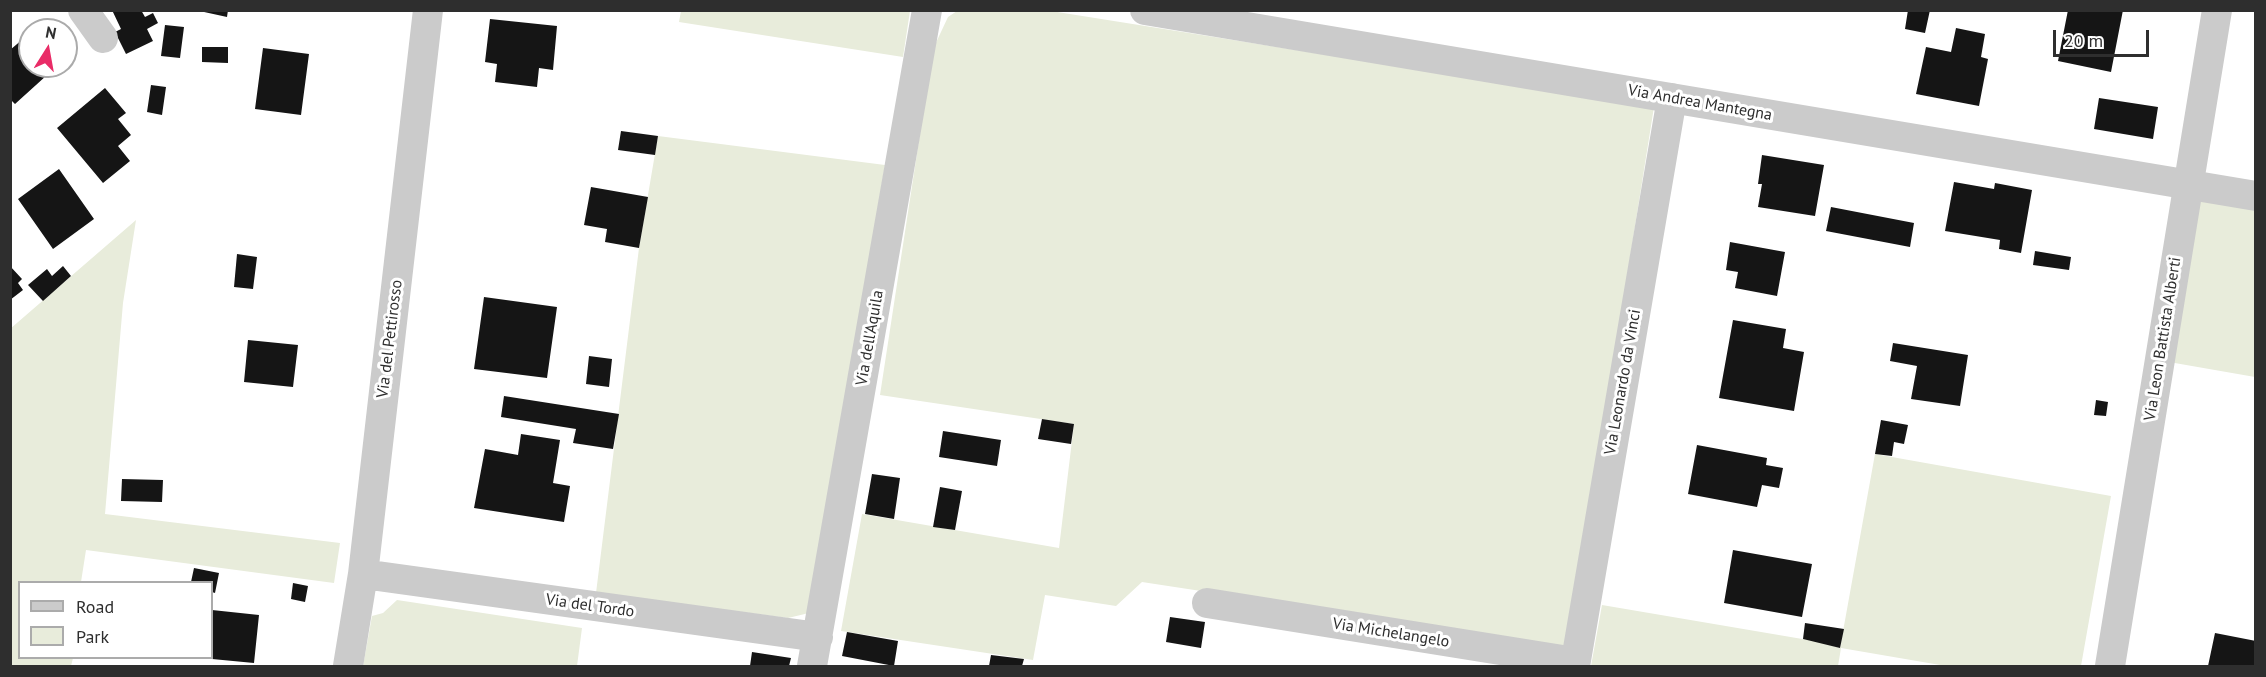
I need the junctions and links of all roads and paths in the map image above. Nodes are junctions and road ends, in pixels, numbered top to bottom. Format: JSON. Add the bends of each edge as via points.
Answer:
{"nodes":[{"id":1,"x":83,"y":10,"type":"edge"},
{"id":2,"x":428,"y":10,"type":"edge"},
{"id":3,"x":927,"y":10,"type":"edge"},
{"id":4,"x":1145,"y":10,"type":"edge"},
{"id":5,"x":2217,"y":10,"type":"edge"},
{"id":6,"x":103,"y":38,"type":"dead end"},
{"id":7,"x":1672,"y":98,"type":"junction"},
{"id":8,"x":2188,"y":186,"type":"junction"},
{"id":9,"x":2256,"y":196,"type":"edge"},
{"id":10,"x":363,"y":574,"type":"junction"},
{"id":11,"x":1207,"y":603,"type":"dead end"},
{"id":12,"x":818,"y":637,"type":"junction"},
{"id":13,"x":1575,"y":664,"type":"edge"},
{"id":14,"x":348,"y":666,"type":"edge"},
{"id":15,"x":812,"y":666,"type":"edge"},
{"id":16,"x":2110,"y":666,"type":"edge"}],
"edges":[{"from":1,"to":6,"type":"street"},
{"from":2,"to":10,"type":"street","name":"Via del Pettirosso"},
{"from":3,"to":12,"type":"street","name":"Via dell'Aquila"},
{"from":4,"to":7,"type":"street","name":"Via Andrea Mantegna"},
{"from":5,"to":8,"type":"street","name":"Via Leon Battista Alberti"},
{"from":7,"to":8,"type":"street","name":"Via Andrea Mantegna"},
{"from":7,"to":13,"type":"street","name":"Via Leonardo da Vinci"},
{"from":8,"to":9,"type":"street","name":"Via Andrea Mantegna"},
{"from":8,"to":16,"type":"street","name":"Via Leon Battista Alberti"},
{"from":10,"to":12,"type":"street","name":"Via del Tordo"},
{"from":10,"to":14,"type":"street","name":"Via del Pettirosso"},
{"from":11,"to":13,"type":"street","name":"Via Michelangelo"},
{"from":12,"to":15,"type":"street","name":"Via dell'Aquila"}]}
